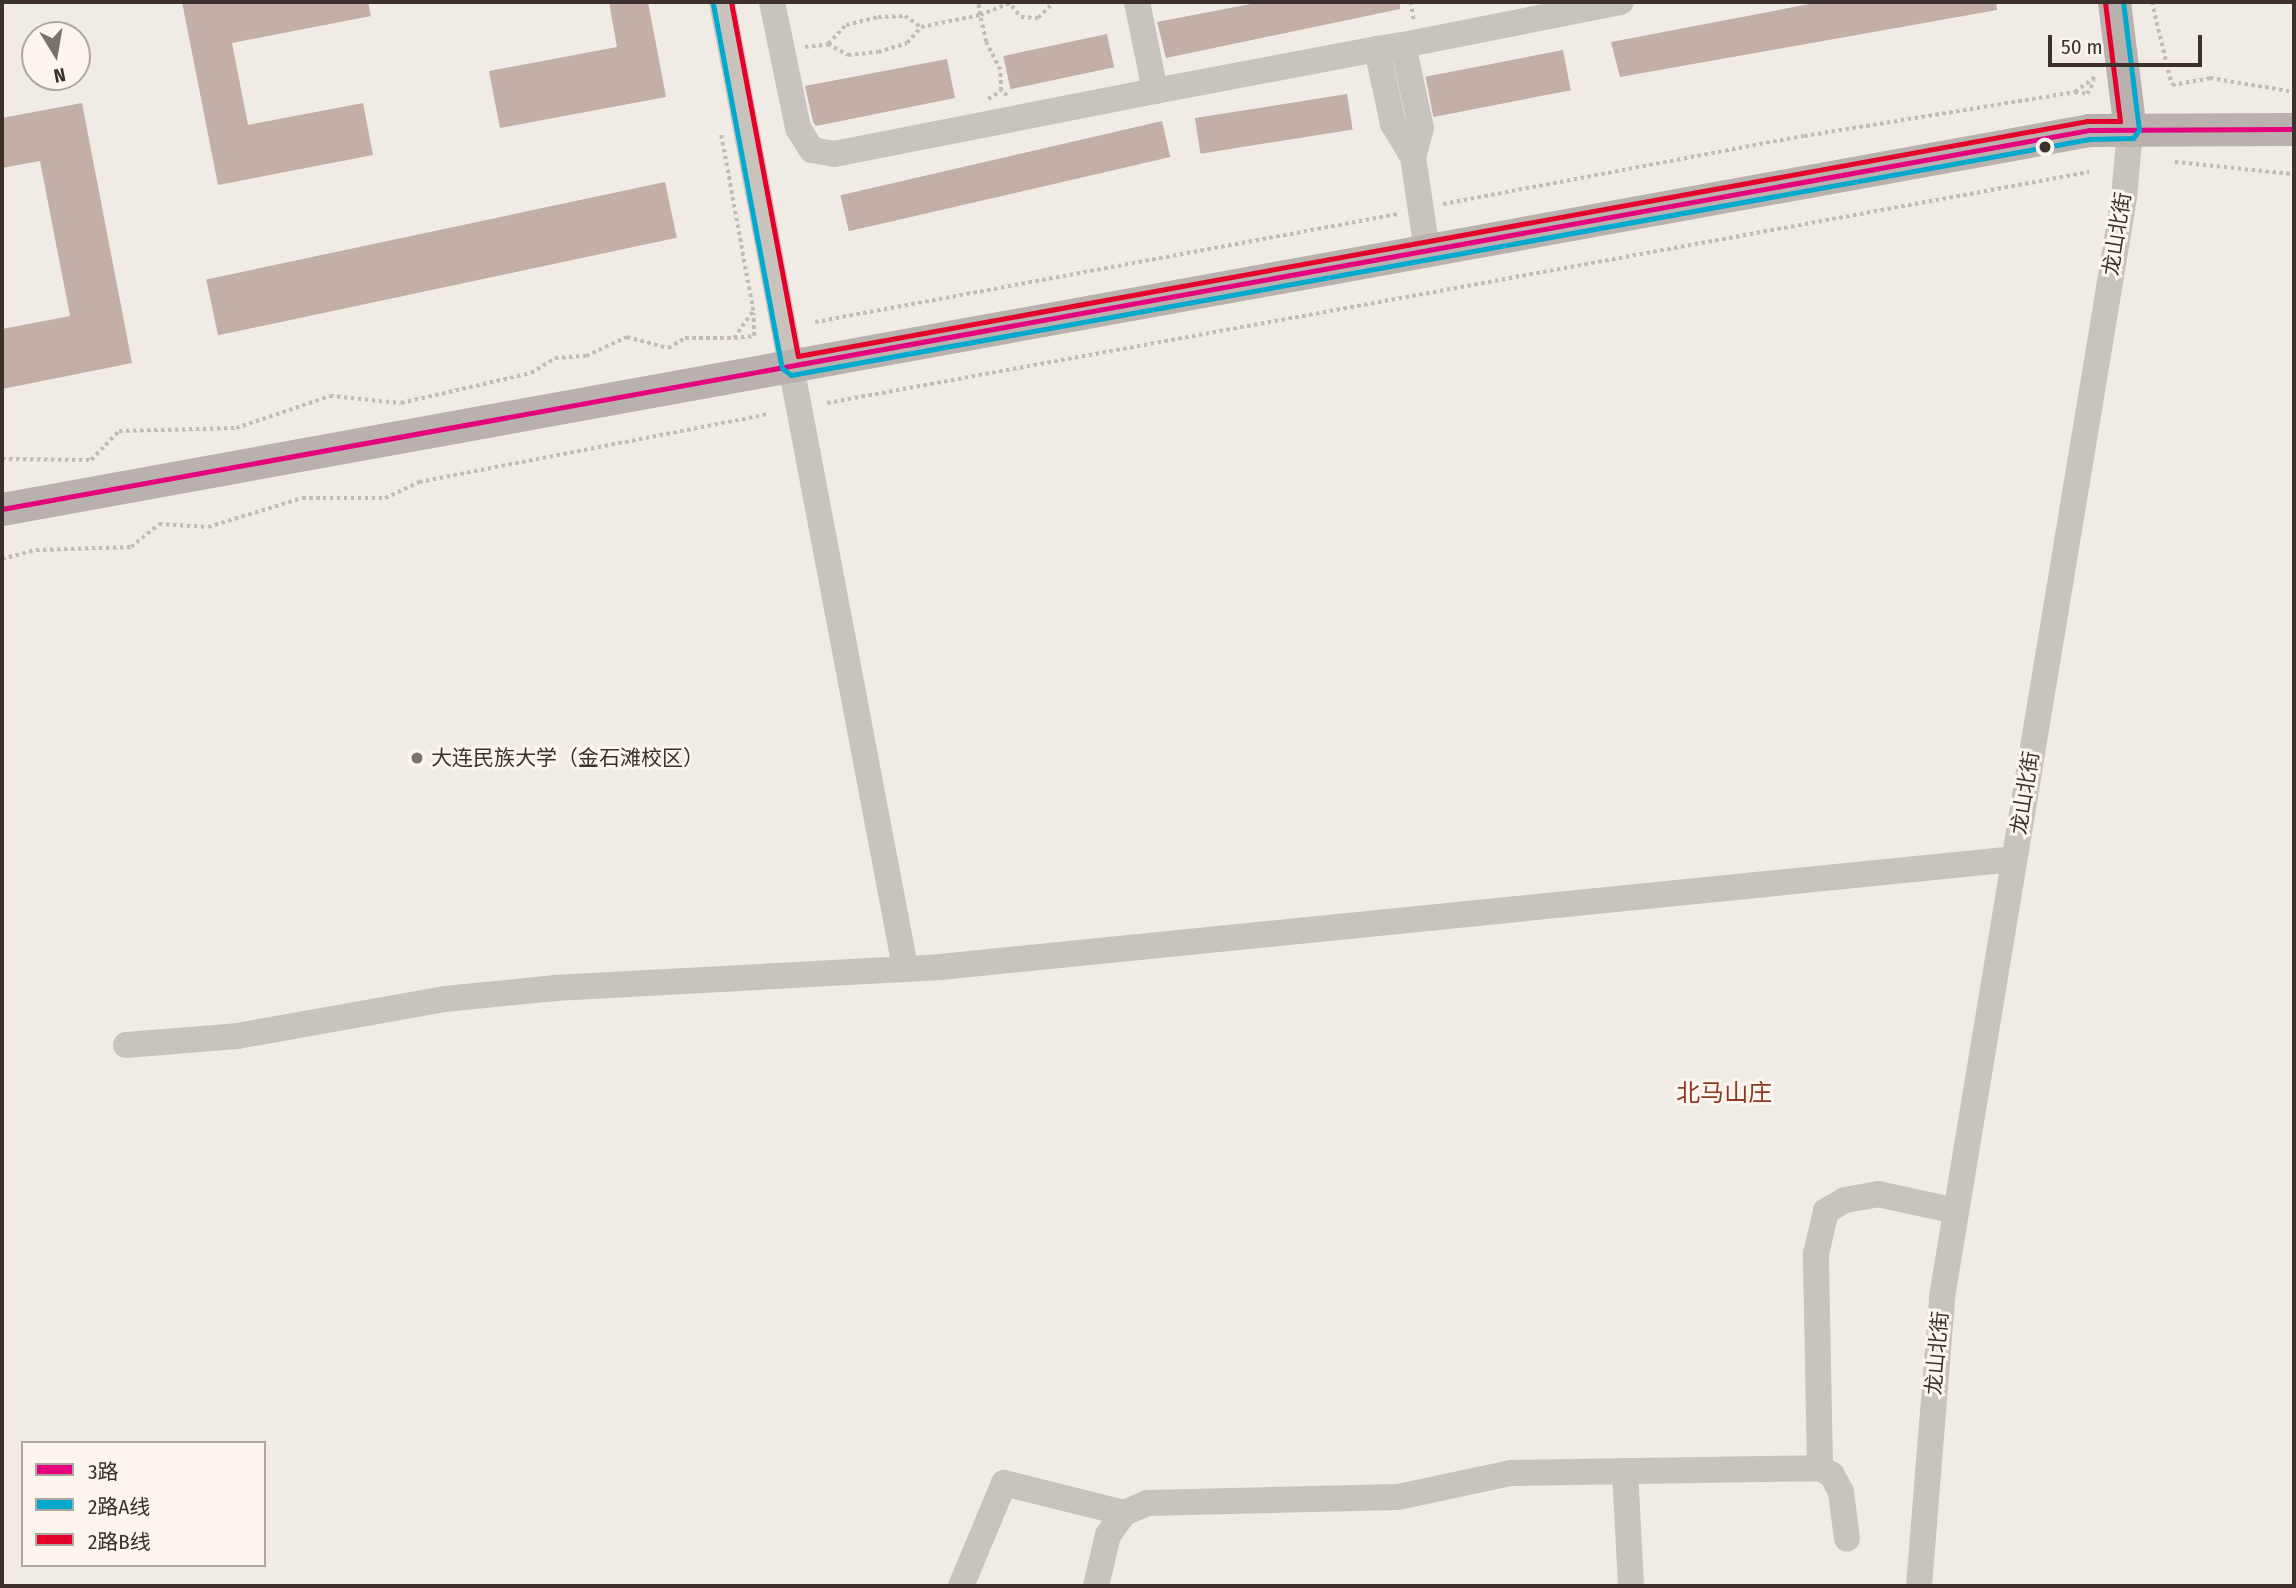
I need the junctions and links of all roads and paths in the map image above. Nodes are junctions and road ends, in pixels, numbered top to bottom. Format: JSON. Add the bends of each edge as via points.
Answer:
{"nodes":[{"id":1,"x":722,"y":2,"type":"edge"},
{"id":2,"x":772,"y":2,"type":"edge"},
{"id":3,"x":978,"y":2,"type":"edge"},
{"id":4,"x":1054,"y":2,"type":"edge"},
{"id":5,"x":1137,"y":2,"type":"edge"},
{"id":6,"x":1621,"y":2,"type":"edge"},
{"id":7,"x":2114,"y":2,"type":"edge"},
{"id":8,"x":2152,"y":2,"type":"edge"},
{"id":9,"x":1012,"y":4,"type":"edge"},
{"id":10,"x":980,"y":15,"type":"junction"},
{"id":11,"x":921,"y":27,"type":"junction"},
{"id":12,"x":828,"y":44,"type":"junction"},
{"id":13,"x":1390,"y":47,"type":"junction"},
{"id":14,"x":782,"y":52,"type":"junction"},
{"id":15,"x":2097,"y":67,"type":"dead end"},
{"id":16,"x":2095,"y":79,"type":"junction"},
{"id":17,"x":1155,"y":91,"type":"junction"},
{"id":18,"x":2075,"y":92,"type":"junction"},
{"id":19,"x":2294,"y":92,"type":"edge"},
{"id":20,"x":1021,"y":116,"type":"junction"},
{"id":21,"x":719,"y":123,"type":"dead end"},
{"id":22,"x":2294,"y":129,"type":"edge"},
{"id":23,"x":2130,"y":130,"type":"junction"},
{"id":24,"x":2175,"y":162,"type":"dead end"},
{"id":25,"x":2049,"y":171,"type":"dead end"},
{"id":26,"x":2089,"y":172,"type":"dead end"},
{"id":27,"x":2294,"y":174,"type":"edge"},
{"id":28,"x":2049,"y":178,"type":"junction"},
{"id":29,"x":1421,"y":209,"type":"junction"},
{"id":30,"x":1427,"y":251,"type":"junction"},
{"id":31,"x":753,"y":311,"type":"junction"},
{"id":32,"x":815,"y":322,"type":"dead end"},
{"id":33,"x":734,"y":338,"type":"junction"},
{"id":34,"x":791,"y":366,"type":"junction"},
{"id":35,"x":827,"y":403,"type":"dead end"},
{"id":36,"x":768,"y":414,"type":"dead end"},
{"id":37,"x":2,"y":459,"type":"edge"},
{"id":38,"x":2,"y":509,"type":"edge"},
{"id":39,"x":2,"y":559,"type":"edge"},
{"id":40,"x":2014,"y":859,"type":"junction"},
{"id":41,"x":905,"y":967,"type":"junction"},
{"id":42,"x":126,"y":1045,"type":"dead end"},
{"id":43,"x":1956,"y":1211,"type":"junction"},
{"id":44,"x":1820,"y":1468,"type":"junction"},
{"id":45,"x":1625,"y":1471,"type":"junction"},
{"id":46,"x":1124,"y":1514,"type":"junction"},
{"id":47,"x":1847,"y":1539,"type":"dead end"},
{"id":48,"x":961,"y":1586,"type":"edge"},
{"id":49,"x":1096,"y":1586,"type":"edge"},
{"id":50,"x":1631,"y":1586,"type":"edge"},
{"id":51,"x":1920,"y":1586,"type":"edge"}],
"edges":[{"from":1,"to":34,"type":"street"},
{"from":2,"to":14,"type":"street"},
{"from":3,"to":10,"type":"path"},
{"from":4,"to":9,"type":"path","via":[[1038,18],[1021,17]]},
{"from":5,"to":17,"type":"street"},
{"from":6,"to":13,"type":"street"},
{"from":7,"to":23,"type":"main road","name":"龙山北街"},
{"from":8,"to":19,"type":"path","via":[[2172,85],[2210,78]]},
{"from":9,"to":10,"type":"path"},
{"from":10,"to":11,"type":"path"},
{"from":10,"to":20,"type":"path","via":[[986,42],[1000,70],[1001,91],[1018,105]]},
{"from":11,"to":12,"type":"path","via":[[907,43],[878,52],[848,55]]},
{"from":11,"to":12,"type":"path","via":[[905,16],[878,17],[846,25]]},
{"from":12,"to":14,"type":"path"},
{"from":13,"to":17,"type":"street"},
{"from":13,"to":29,"type":"street","via":[[1420,128],[1413,157]]},
{"from":14,"to":20,"type":"street","via":[[798,128],[812,150],[834,154]]},
{"from":15,"to":16,"type":"path"},
{"from":16,"to":18,"type":"path"},
{"from":16,"to":18,"type":"path","via":[[2087,94]]},
{"from":17,"to":20,"type":"street"},
{"from":18,"to":29,"type":"path","via":[[1804,136]]},
{"from":21,"to":31,"type":"path"},
{"from":22,"to":23,"type":"main road"},
{"from":23,"to":30,"type":"main road","via":[[2089,130]]},
{"from":23,"to":40,"type":"street","name":"龙山北街","via":[[2124,198]]},
{"from":24,"to":27,"type":"path"},
{"from":25,"to":28,"type":"path"},
{"from":26,"to":28,"type":"path"},
{"from":28,"to":35,"type":"path"},
{"from":29,"to":30,"type":"street"},
{"from":29,"to":32,"type":"path"},
{"from":30,"to":34,"type":"main road"},
{"from":31,"to":33,"type":"path"},
{"from":31,"to":33,"type":"path","via":[[754,336]]},
{"from":33,"to":37,"type":"path","via":[[685,338],[668,348],[627,337],[586,356],[555,358],[531,373],[401,403],[330,396],[236,428],[119,431],[91,460]]},
{"from":34,"to":38,"type":"main road"},
{"from":34,"to":41,"type":"street"},
{"from":36,"to":39,"type":"path","via":[[419,482],[385,498],[302,498],[208,527],[159,524],[131,547],[36,550]]},
{"from":40,"to":41,"type":"street"},
{"from":40,"to":43,"type":"street","name":"龙山北街"},
{"from":41,"to":42,"type":"street","via":[[458,997],[237,1036]]},
{"from":43,"to":44,"type":"street","via":[[1878,1194],[1845,1200],[1826,1212],[1816,1254]]},
{"from":43,"to":51,"type":"street","name":"龙山北街","via":[[1942,1297]]},
{"from":44,"to":45,"type":"street"},
{"from":44,"to":47,"type":"street","via":[[1832,1475],[1841,1492]]},
{"from":45,"to":46,"type":"street","via":[[1488,1475],[1398,1497],[1172,1500]]},
{"from":45,"to":50,"type":"street"},
{"from":46,"to":48,"type":"street","via":[[1004,1483]]},
{"from":46,"to":49,"type":"street","via":[[1108,1535]]}]}
